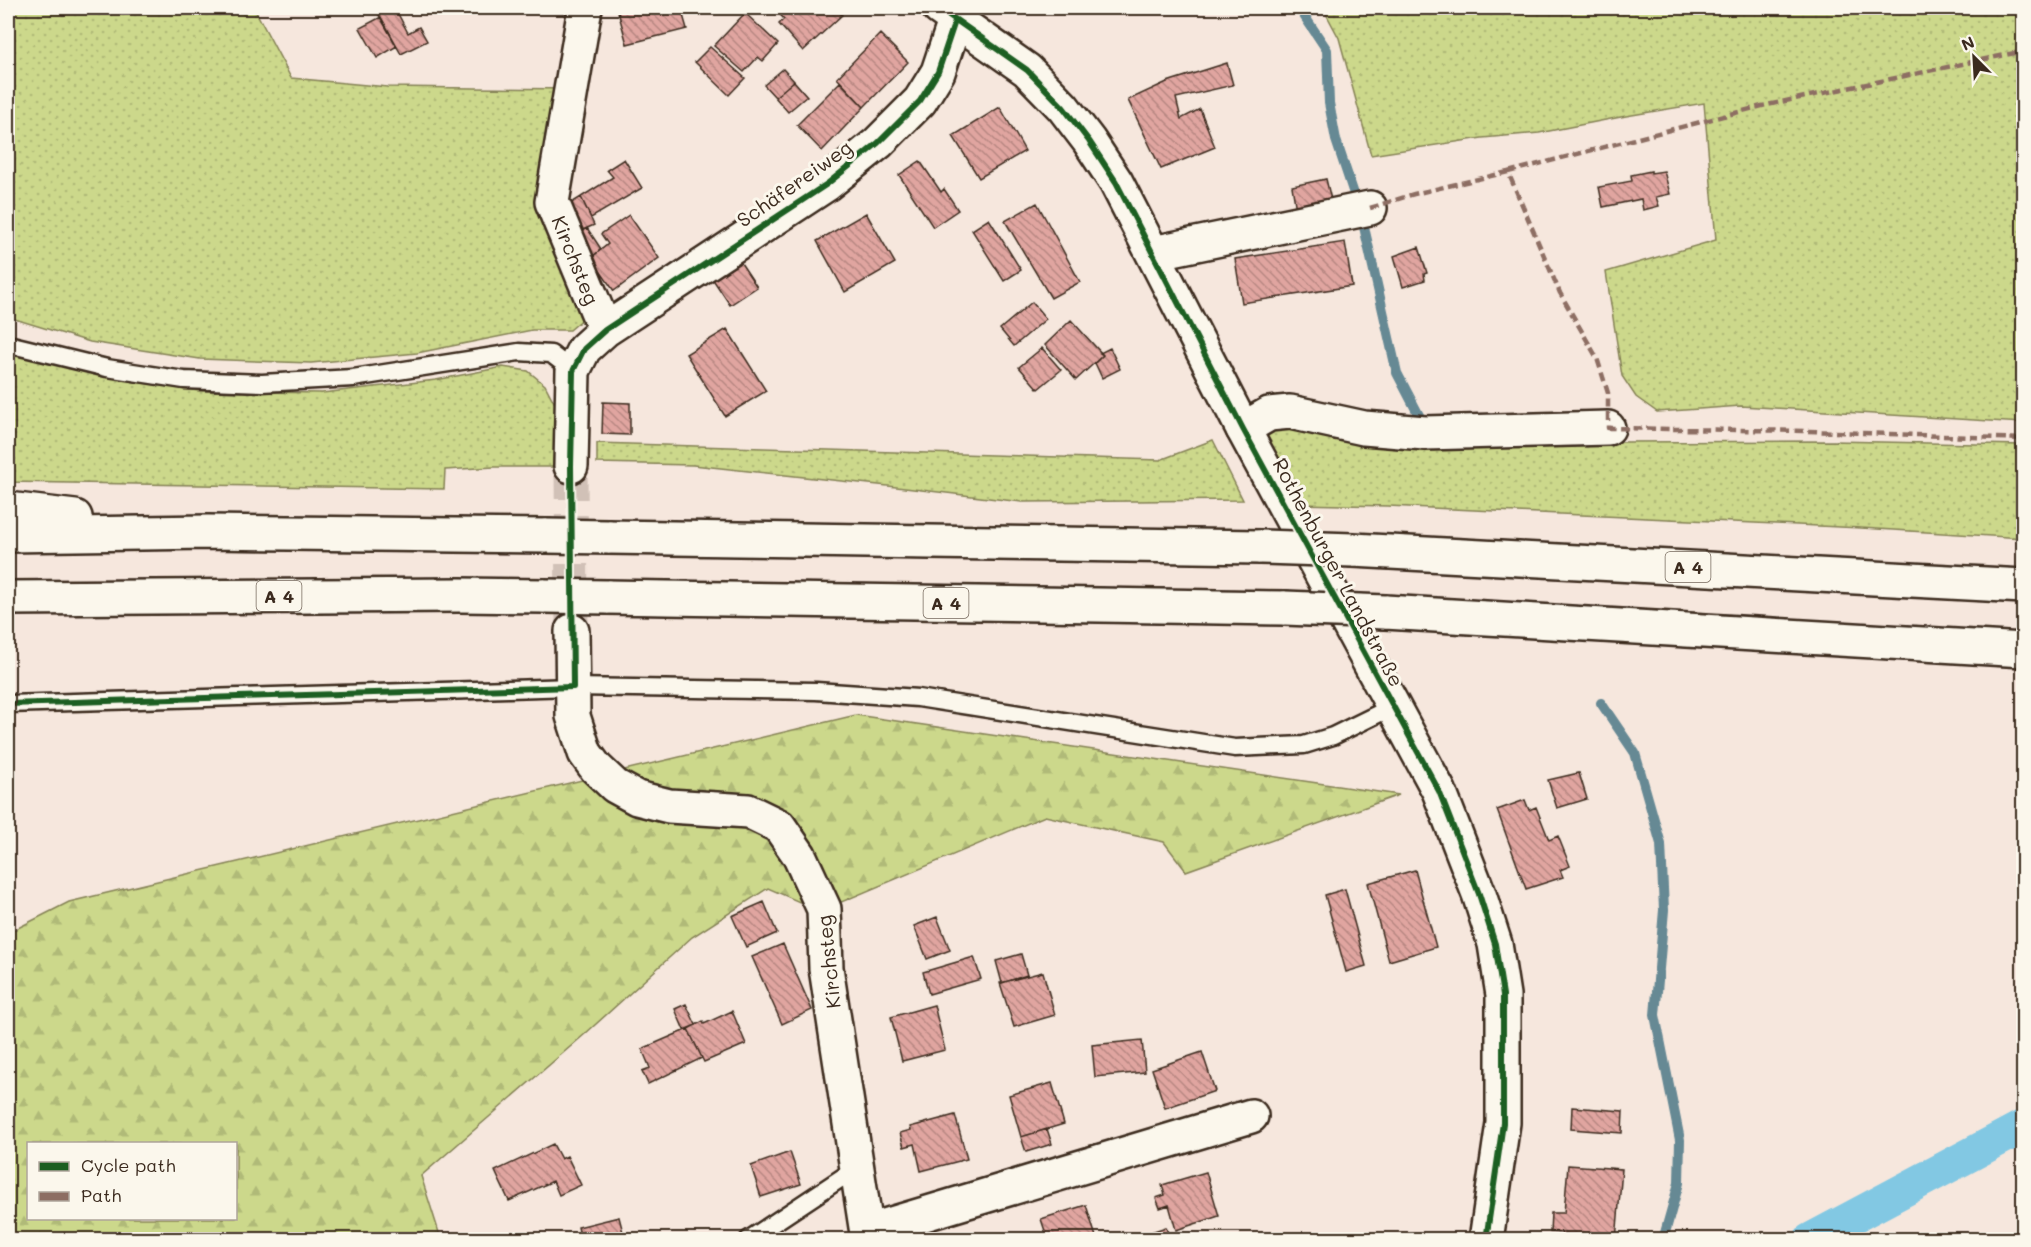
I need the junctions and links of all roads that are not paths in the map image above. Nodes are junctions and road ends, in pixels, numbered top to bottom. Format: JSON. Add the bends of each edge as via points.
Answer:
{"nodes":[{"id":1,"x":585,"y":8,"type":"edge"},
{"id":2,"x":947,"y":14,"type":"edge"},
{"id":3,"x":1370,"y":208,"type":"dead end"},
{"id":4,"x":1153,"y":253,"type":"junction"},
{"id":5,"x":605,"y":330,"type":"junction"},
{"id":6,"x":8,"y":344,"type":"edge"},
{"id":7,"x":573,"y":371,"type":"junction"},
{"id":8,"x":1608,"y":428,"type":"dead end"},
{"id":9,"x":1243,"y":429,"type":"junction"},
{"id":10,"x":571,"y":466,"type":"tunnel mouth"},
{"id":11,"x":8,"y":509,"type":"edge"},
{"id":12,"x":208,"y":532,"type":"junction"},
{"id":13,"x":8,"y":535,"type":"edge"},
{"id":14,"x":2024,"y":586,"type":"edge"},
{"id":15,"x":8,"y":598,"type":"edge"},
{"id":16,"x":572,"y":631,"type":"tunnel mouth"},
{"id":17,"x":2024,"y":650,"type":"edge"},
{"id":18,"x":573,"y":687,"type":"junction"},
{"id":19,"x":8,"y":704,"type":"edge"},
{"id":20,"x":1392,"y":707,"type":"junction"},
{"id":21,"x":1251,"y":1116,"type":"dead end"},
{"id":22,"x":858,"y":1167,"type":"junction"},
{"id":23,"x":868,"y":1235,"type":"edge"},
{"id":24,"x":748,"y":1239,"type":"edge"},
{"id":25,"x":1486,"y":1239,"type":"edge"}],
"edges":[{"from":1,"to":5,"type":"main road","name":"Kirchsteg","via":[[552,202]]},
{"from":2,"to":4,"type":"main road","name":"Rothenburger Landstraße","via":[[1027,69],[1063,107],[1116,182]]},
{"from":2,"to":5,"type":"main road","name":"Schäfereiweg","via":[[938,72],[920,100],[878,143],[827,184]]},
{"from":3,"to":4,"type":"main road"},
{"from":4,"to":9,"type":"main road","name":"Rothenburger Landstraße"},
{"from":5,"to":7,"type":"main road","name":"Kirchsteg","via":[[584,349]]},
{"from":6,"to":7,"type":"lane","via":[[107,368],[195,380],[262,383],[353,378],[519,352],[551,354]]},
{"from":7,"to":10,"type":"main road","name":"Kirchsteg"},
{"from":8,"to":9,"type":"main road","via":[[1425,433],[1364,428],[1290,412],[1269,414]]},
{"from":9,"to":20,"type":"main road","name":"Rothenburger Landstraße"},
{"from":11,"to":12,"type":"main road"},
{"from":12,"to":13,"type":"main road","number":"A 4"},
{"from":12,"to":14,"type":"main road","number":"A 4","bridge":true,"via":[[1260,547]]},
{"from":15,"to":17,"type":"main road","number":"A 4","bridge":true,"via":[[448,595],[1284,608]]},
{"from":16,"to":18,"type":"main road","name":"Kirchsteg"},
{"from":18,"to":19,"type":"lane"},
{"from":18,"to":20,"type":"lane","via":[[816,691],[918,698],[1235,748],[1304,745],[1333,736]]},
{"from":18,"to":22,"type":"main road","name":"Kirchsteg","via":[[573,716],[585,753],[615,786],[637,798],[669,806],[747,811],[779,826],[800,855],[824,909],[826,968]]},
{"from":20,"to":25,"type":"main road","name":"Rothenburger Landstraße","via":[[1439,791],[1479,894],[1497,954],[1503,995],[1503,1123]]},
{"from":21,"to":23,"type":"main road","name":"Kirchsteg"},
{"from":22,"to":23,"type":"main road","name":"Kirchsteg"},
{"from":22,"to":24,"type":"lane"}]}
